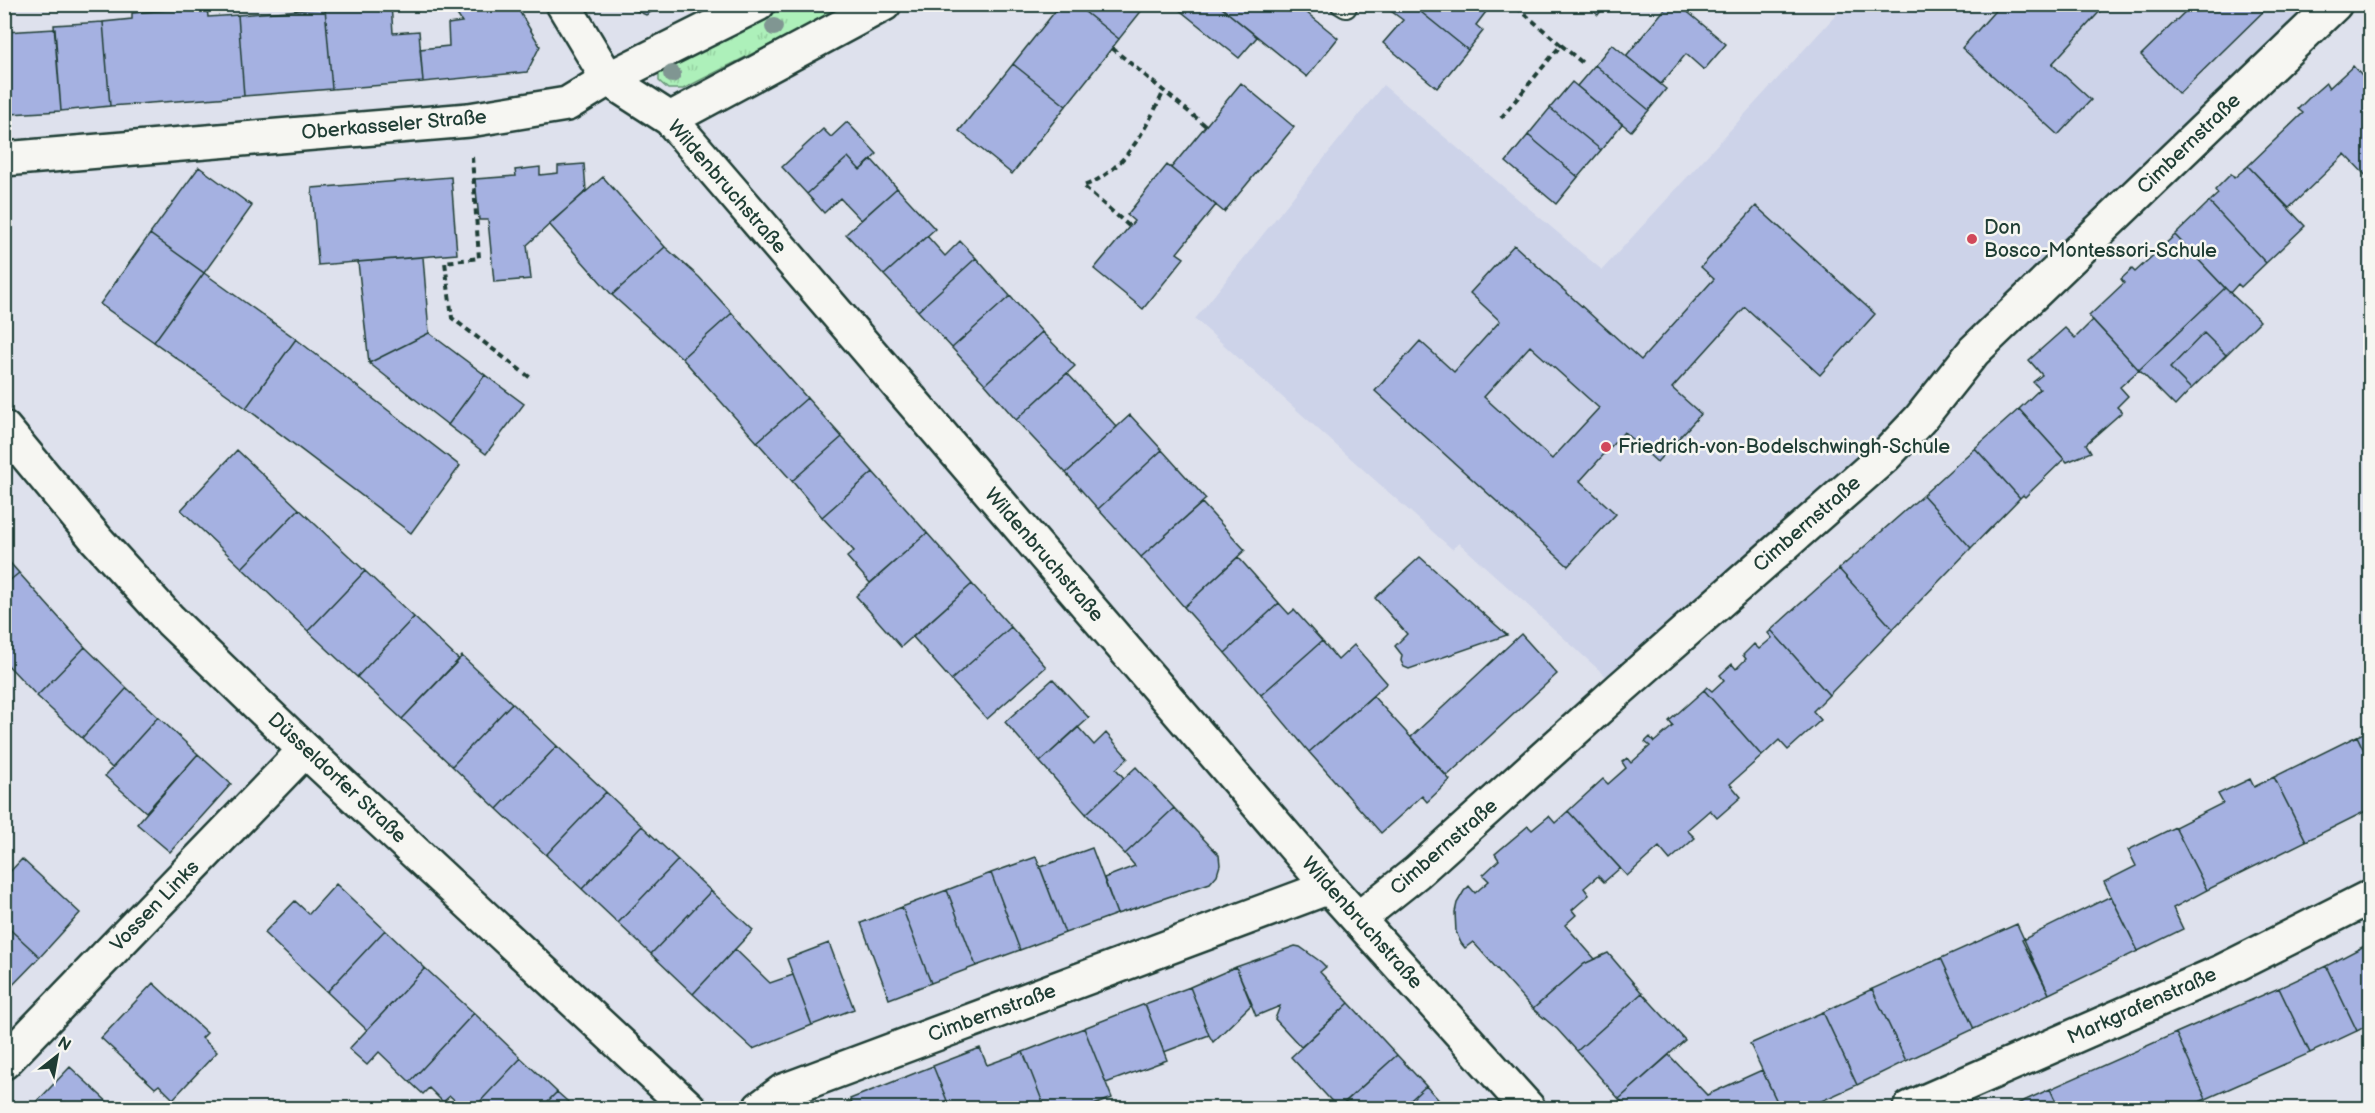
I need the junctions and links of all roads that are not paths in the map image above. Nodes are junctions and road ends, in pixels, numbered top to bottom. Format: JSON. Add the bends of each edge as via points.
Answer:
{"nodes":[{"id":1,"x":563,"y":4,"type":"edge"},
{"id":2,"x":758,"y":4,"type":"edge"},
{"id":3,"x":884,"y":4,"type":"edge"},
{"id":4,"x":2335,"y":4,"type":"edge"},
{"id":5,"x":608,"y":79,"type":"junction"},
{"id":6,"x":670,"y":119,"type":"junction"},
{"id":7,"x":4,"y":159,"type":"edge"},
{"id":8,"x":4,"y":428,"type":"edge"},
{"id":9,"x":305,"y":750,"type":"junction"},
{"id":10,"x":1329,"y":887,"type":"junction"},
{"id":11,"x":2370,"y":897,"type":"edge"},
{"id":12,"x":1358,"y":919,"type":"junction"},
{"id":13,"x":4,"y":1062,"type":"edge"},
{"id":14,"x":689,"y":1108,"type":"edge"},
{"id":15,"x":760,"y":1108,"type":"edge"},
{"id":16,"x":1528,"y":1108,"type":"edge"},
{"id":17,"x":1910,"y":1108,"type":"edge"}],
"edges":[{"from":1,"to":5,"type":"street","name":"Wildenbruchstraße"},
{"from":2,"to":5,"type":"street","name":"Oberkasseler Straße"},
{"from":3,"to":6,"type":"street"},
{"from":4,"to":12,"type":"street","name":"Cimbernstraße","via":[[1974,351],[1885,456],[1417,872]]},
{"from":5,"to":6,"type":"street","name":"Wildenbruchstraße"},
{"from":5,"to":7,"type":"street","name":"Oberkasseler Straße","via":[[567,104],[469,120]]},
{"from":6,"to":10,"type":"street","name":"Wildenbruchstraße"},
{"from":8,"to":9,"type":"street","name":"Düsseldorfer Straße","via":[[170,620]]},
{"from":9,"to":13,"type":"street","name":"Vossen Links"},
{"from":9,"to":14,"type":"street","name":"Düsseldorfer Straße"},
{"from":10,"to":12,"type":"street","name":"Wildenbruchstraße"},
{"from":10,"to":15,"type":"street","name":"Cimbernstraße","via":[[783,1092]]},
{"from":11,"to":17,"type":"street","name":"Markgrafenstraße","via":[[2221,972]]},
{"from":12,"to":16,"type":"street","name":"Wildenbruchstraße"}]}
